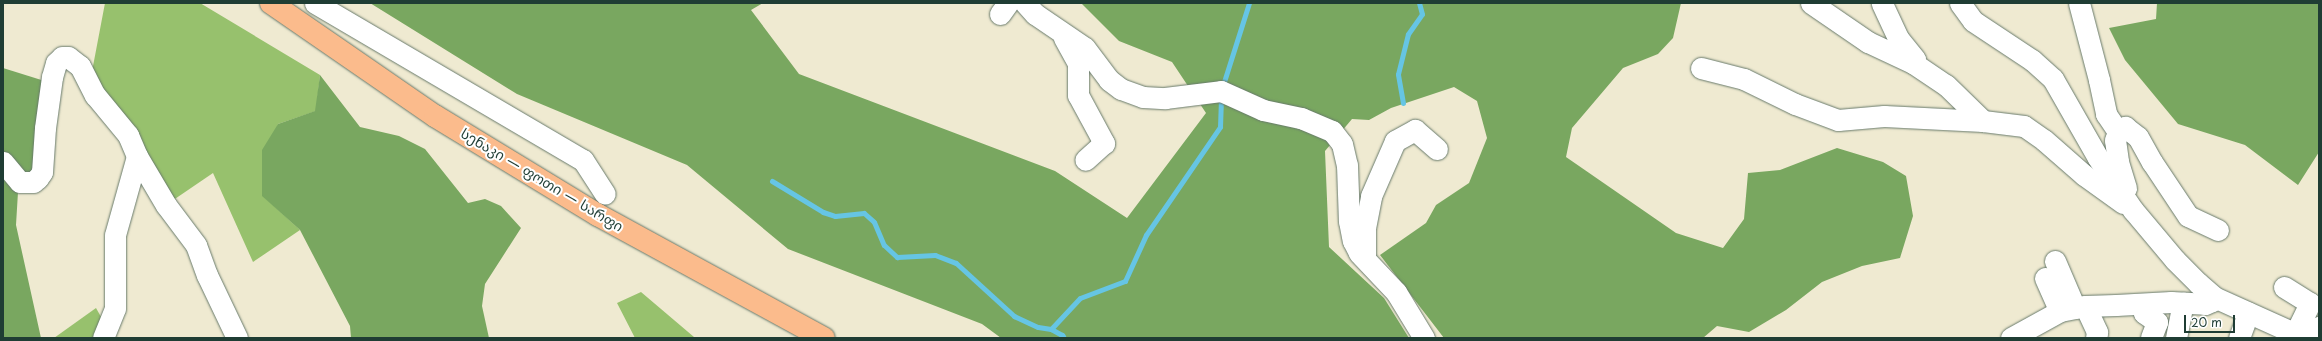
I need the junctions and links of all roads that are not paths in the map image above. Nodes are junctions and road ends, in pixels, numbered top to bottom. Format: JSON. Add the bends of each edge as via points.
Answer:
{"nodes":[{"id":1,"x":271,"y":3,"type":"edge"},
{"id":2,"x":315,"y":3,"type":"edge"},
{"id":3,"x":1025,"y":3,"type":"edge"},
{"id":4,"x":1811,"y":3,"type":"edge"},
{"id":5,"x":1882,"y":3,"type":"edge"},
{"id":6,"x":1960,"y":3,"type":"edge"},
{"id":7,"x":2079,"y":3,"type":"edge"},
{"id":8,"x":1057,"y":28,"type":"junction"},
{"id":9,"x":1913,"y":63,"type":"junction"},
{"id":10,"x":1701,"y":68,"type":"dead end"},
{"id":11,"x":1983,"y":121,"type":"junction"},
{"id":12,"x":2118,"y":132,"type":"junction"},
{"id":13,"x":1437,"y":149,"type":"dead end"},
{"id":14,"x":137,"y":156,"type":"junction"},
{"id":15,"x":1086,"y":160,"type":"dead end"},
{"id":16,"x":3,"y":162,"type":"edge"},
{"id":17,"x":605,"y":194,"type":"dead end"},
{"id":18,"x":2133,"y":210,"type":"junction"},
{"id":19,"x":2218,"y":230,"type":"dead end"},
{"id":20,"x":1365,"y":259,"type":"junction"},
{"id":21,"x":2050,"y":269,"type":"dead end"},
{"id":22,"x":2284,"y":287,"type":"dead end"},
{"id":23,"x":2214,"y":296,"type":"junction"},
{"id":24,"x":2183,"y":303,"type":"junction"},
{"id":25,"x":2143,"y":304,"type":"junction"},
{"id":26,"x":2074,"y":309,"type":"junction"},
{"id":27,"x":2248,"y":313,"type":"junction"},
{"id":28,"x":2319,"y":328,"type":"edge"},
{"id":29,"x":2304,"y":337,"type":"edge"},
{"id":30,"x":103,"y":338,"type":"edge"},
{"id":31,"x":237,"y":338,"type":"edge"},
{"id":32,"x":824,"y":338,"type":"edge"},
{"id":33,"x":1424,"y":338,"type":"edge"},
{"id":34,"x":2012,"y":338,"type":"edge"},
{"id":35,"x":2096,"y":338,"type":"edge"},
{"id":36,"x":2151,"y":338,"type":"edge"},
{"id":37,"x":2176,"y":338,"type":"edge"},
{"id":38,"x":2239,"y":338,"type":"edge"}],
"edges":[{"from":1,"to":32,"type":"highway","name":"სენაკი — ფოთი — სარფი","via":[[435,116],[598,215]]},
{"from":2,"to":17,"type":"street","via":[[583,160]]},
{"from":3,"to":8,"type":"street","via":[[1035,14]]},
{"from":4,"to":9,"type":"street","via":[[1868,42]]},
{"from":5,"to":9,"type":"street","via":[[1898,38],[1915,59]]},
{"from":6,"to":18,"type":"street","via":[[1973,21],[2032,60],[2052,79],[2098,158]]},
{"from":7,"to":12,"type":"street","via":[[2106,114]]},
{"from":8,"to":15,"type":"street","via":[[1070,44],[1078,63],[1078,95],[1104,143]]},
{"from":8,"to":20,"type":"street","via":[[1085,48],[1109,80],[1121,89],[1143,97],[1165,98],[1221,90],[1264,110],[1301,118],[1332,131],[1342,144],[1347,164],[1348,221],[1352,241]]},
{"from":9,"to":11,"type":"street","via":[[1946,85]]},
{"from":10,"to":11,"type":"street","via":[[1744,79],[1794,104],[1838,120],[1884,116]]},
{"from":11,"to":18,"type":"street","via":[[2024,126],[2084,175]]},
{"from":12,"to":18,"type":"street","via":[[2115,140],[2118,161]]},
{"from":12,"to":19,"type":"street","via":[[2125,127],[2138,137],[2188,216]]},
{"from":13,"to":20,"type":"street","via":[[1415,130],[1395,141],[1371,196],[1365,228]]},
{"from":14,"to":16,"type":"street","via":[[128,134],[95,95],[80,66],[68,57],[56,63],[52,77],[44,128],[42,172],[34,182],[20,182]]},
{"from":14,"to":30,"type":"street","via":[[115,235],[114,308]]},
{"from":14,"to":31,"type":"street","via":[[166,205],[196,245],[207,275]]},
{"from":18,"to":23,"type":"street","via":[[2175,260]]},
{"from":20,"to":33,"type":"street","via":[[1396,292]]},
{"from":21,"to":26,"type":"street"},
{"from":22,"to":29,"type":"street","via":[[2310,303]]},
{"from":23,"to":24,"type":"street","via":[[2212,301],[2205,304]]},
{"from":23,"to":27,"type":"street"},
{"from":24,"to":25,"type":"street"},
{"from":24,"to":37,"type":"street"},
{"from":25,"to":26,"type":"street"},
{"from":25,"to":36,"type":"street","via":[[2144,313],[2157,322]]},
{"from":26,"to":34,"type":"street"},
{"from":26,"to":35,"type":"street","via":[[2097,332]]},
{"from":27,"to":29,"type":"street"},
{"from":27,"to":38,"type":"street"},
{"from":28,"to":29,"type":"street"}]}
